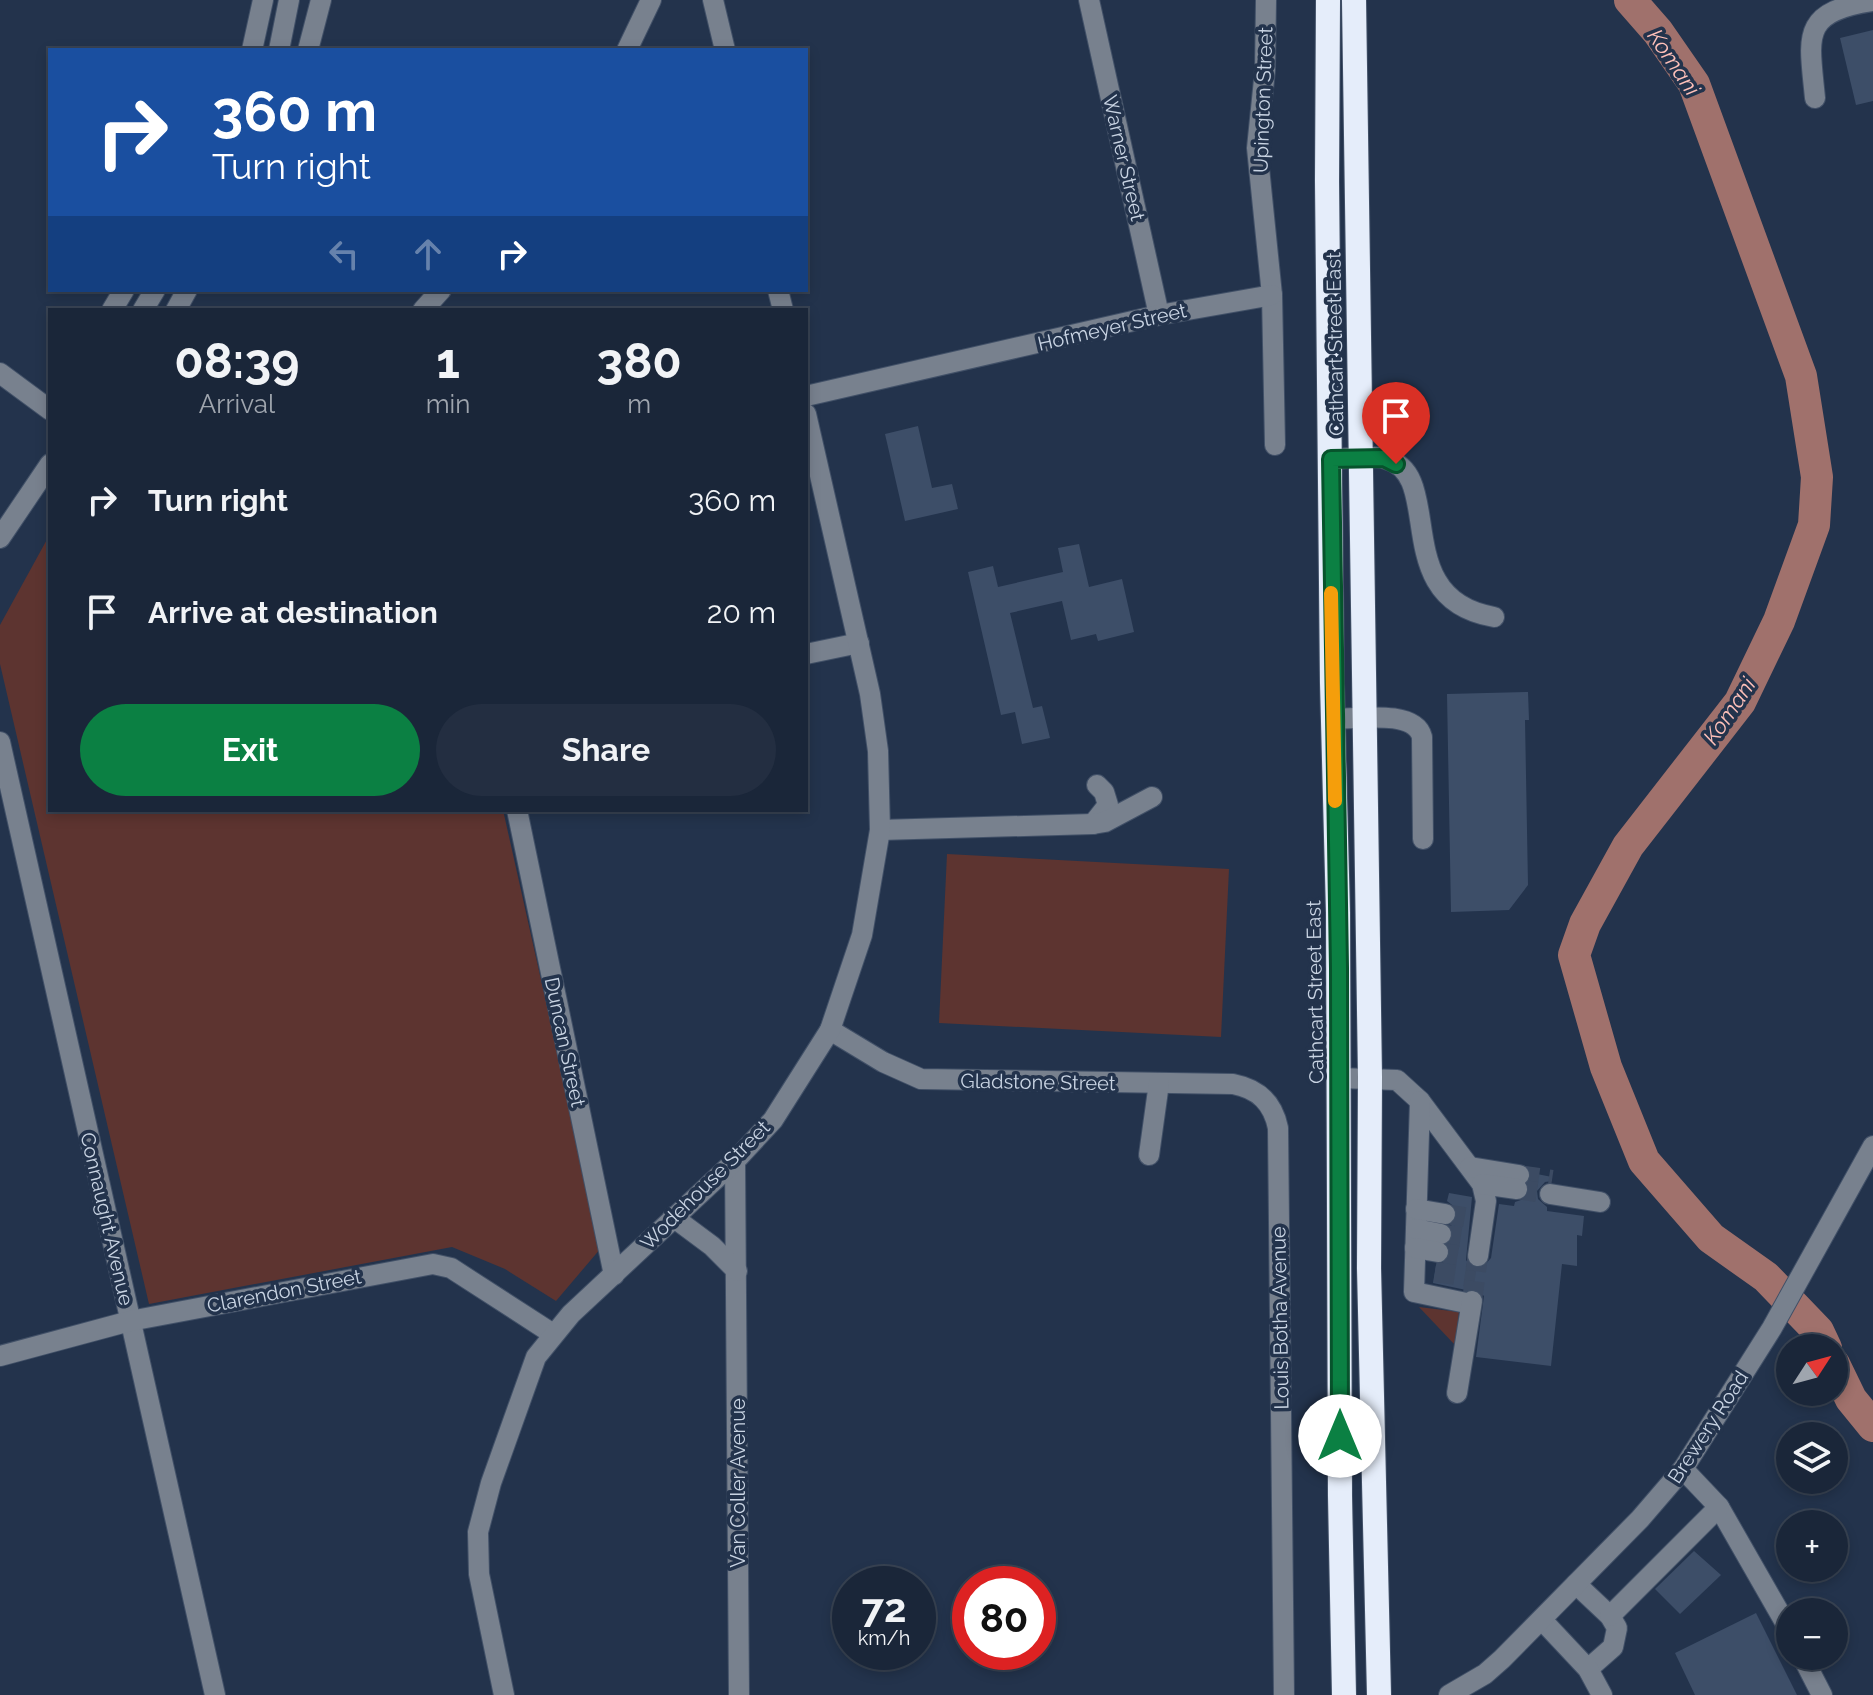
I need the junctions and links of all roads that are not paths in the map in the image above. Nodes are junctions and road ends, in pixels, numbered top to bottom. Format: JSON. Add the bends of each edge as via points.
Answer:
{"nodes":[{"id":1,"x":263,"y":0,"type":"edge"},
{"id":2,"x":289,"y":0,"type":"edge"},
{"id":3,"x":321,"y":0,"type":"edge"},
{"id":4,"x":713,"y":0,"type":"edge"},
{"id":5,"x":1089,"y":0,"type":"edge"},
{"id":6,"x":1266,"y":0,"type":"edge"},
{"id":7,"x":1328,"y":0,"type":"edge"},
{"id":8,"x":1354,"y":0,"type":"edge"},
{"id":9,"x":657,"y":1,"type":"edge"},
{"id":10,"x":1873,"y":1,"type":"edge"},
{"id":11,"x":252,"y":48,"type":"edge"},
{"id":12,"x":279,"y":48,"type":"edge"},
{"id":13,"x":309,"y":48,"type":"edge"},
{"id":14,"x":628,"y":48,"type":"edge"},
{"id":15,"x":725,"y":48,"type":"edge"},
{"id":16,"x":1815,"y":98,"type":"dead end"},
{"id":17,"x":439,"y":292,"type":"edge"},
{"id":18,"x":1272,"y":295,"type":"junction"},
{"id":19,"x":425,"y":308,"type":"edge"},
{"id":20,"x":1159,"y":315,"type":"junction"},
{"id":21,"x":0,"y":373,"type":"edge"},
{"id":22,"x":808,"y":396,"type":"edge"},
{"id":23,"x":48,"y":409,"type":"edge"},
{"id":24,"x":808,"y":423,"type":"edge"},
{"id":25,"x":1275,"y":445,"type":"dead end"},
{"id":26,"x":1361,"y":458,"type":"junction"},
{"id":27,"x":1331,"y":459,"type":"junction"},
{"id":28,"x":48,"y":467,"type":"edge"},
{"id":29,"x":0,"y":538,"type":"edge"},
{"id":30,"x":1494,"y":617,"type":"dead end"},
{"id":31,"x":859,"y":643,"type":"junction"},
{"id":32,"x":808,"y":654,"type":"edge"},
{"id":33,"x":1333,"y":719,"type":"junction"},
{"id":34,"x":1366,"y":719,"type":"junction"},
{"id":35,"x":0,"y":742,"type":"edge"},
{"id":36,"x":1097,"y":785,"type":"dead end"},
{"id":37,"x":1152,"y":797,"type":"dead end"},
{"id":38,"x":517,"y":812,"type":"edge"},
{"id":39,"x":1093,"y":824,"type":"junction"},
{"id":40,"x":880,"y":830,"type":"junction"},
{"id":41,"x":1423,"y":839,"type":"dead end"},
{"id":42,"x":830,"y":1030,"type":"junction"},
{"id":43,"x":1370,"y":1077,"type":"junction"},
{"id":44,"x":1340,"y":1078,"type":"junction"},
{"id":45,"x":1159,"y":1083,"type":"junction"},
{"id":46,"x":1257,"y":1093,"type":"joint"},
{"id":47,"x":1420,"y":1101,"type":"junction"},
{"id":48,"x":1873,"y":1146,"type":"edge"},
{"id":49,"x":1149,"y":1155,"type":"dead end"},
{"id":50,"x":735,"y":1161,"type":"junction"},
{"id":51,"x":1476,"y":1175,"type":"junction"},
{"id":52,"x":1518,"y":1182,"type":"tunnel mouth"},
{"id":53,"x":1551,"y":1187,"type":"tunnel mouth"},
{"id":54,"x":1596,"y":1195,"type":"dead end"},
{"id":55,"x":673,"y":1217,"type":"junction"},
{"id":56,"x":1476,"y":1234,"type":"tunnel mouth"},
{"id":57,"x":737,"y":1271,"type":"junction"},
{"id":58,"x":614,"y":1275,"type":"junction"},
{"id":59,"x":130,"y":1321,"type":"junction"},
{"id":60,"x":553,"y":1334,"type":"junction"},
{"id":61,"x":0,"y":1356,"type":"edge"},
{"id":62,"x":1457,"y":1393,"type":"dead end"},
{"id":63,"x":1683,"y":1469,"type":"junction"},
{"id":64,"x":1719,"y":1507,"type":"junction"},
{"id":65,"x":1576,"y":1584,"type":"junction"},
{"id":66,"x":1776,"y":1607,"type":"edge"},
{"id":67,"x":1610,"y":1616,"type":"junction"},
{"id":68,"x":1542,"y":1620,"type":"junction"},
{"id":69,"x":1588,"y":1669,"type":"junction"},
{"id":70,"x":1809,"y":1670,"type":"edge"},
{"id":71,"x":215,"y":1695,"type":"edge"},
{"id":72,"x":504,"y":1695,"type":"edge"},
{"id":73,"x":739,"y":1695,"type":"edge"},
{"id":74,"x":1284,"y":1695,"type":"edge"},
{"id":75,"x":1344,"y":1695,"type":"edge"},
{"id":76,"x":1379,"y":1695,"type":"edge"},
{"id":77,"x":1449,"y":1695,"type":"edge"},
{"id":78,"x":1602,"y":1695,"type":"edge"},
{"id":79,"x":1822,"y":1695,"type":"edge"}],
"edges":[{"from":1,"to":11,"type":"street"},
{"from":2,"to":12,"type":"street"},
{"from":3,"to":13,"type":"street"},
{"from":4,"to":15,"type":"street"},
{"from":5,"to":20,"type":"street","name":"Warner Street"},
{"from":6,"to":18,"type":"street","name":"Upington Street","via":[[1257,159]]},
{"from":7,"to":27,"type":"highway","name":"Cathcart Street East"},
{"from":8,"to":26,"type":"highway","name":"Cathcart Street East"},
{"from":9,"to":14,"type":"street"},
{"from":10,"to":16,"type":"street","via":[[1825,15],[1812,31]]},
{"from":17,"to":19,"type":"street"},
{"from":18,"to":20,"type":"street","name":"Hofmeyer Street"},
{"from":18,"to":25,"type":"street"},
{"from":20,"to":22,"type":"street","name":"Hofmeyer Street"},
{"from":21,"to":23,"type":"street"},
{"from":24,"to":31,"type":"street","name":"Wodehouse Street"},
{"from":26,"to":27,"type":"street"},
{"from":26,"to":30,"type":"street","via":[[1384,458],[1404,473],[1438,586],[1455,604]]},
{"from":26,"to":34,"type":"highway","name":"Cathcart Street East"},
{"from":27,"to":33,"type":"highway","name":"Cathcart Street East"},
{"from":28,"to":29,"type":"street"},
{"from":31,"to":32,"type":"street"},
{"from":31,"to":40,"type":"street","name":"Wodehouse Street","via":[[878,751]]},
{"from":33,"to":34,"type":"street"},
{"from":33,"to":44,"type":"highway","name":"Cathcart Street East"},
{"from":34,"to":41,"type":"street","via":[[1403,719],[1421,731]]},
{"from":34,"to":43,"type":"highway","name":"Cathcart Street East"},
{"from":35,"to":59,"type":"street","name":"Connaught Avenue"},
{"from":36,"to":39,"type":"street","via":[[1108,805]]},
{"from":37,"to":39,"type":"street"},
{"from":38,"to":58,"type":"street","name":"Duncan Street"},
{"from":39,"to":40,"type":"street"},
{"from":40,"to":42,"type":"street","name":"Wodehouse Street","via":[[862,935]]},
{"from":42,"to":45,"type":"street","name":"Gladstone Street","via":[[921,1079]]},
{"from":42,"to":50,"type":"street","name":"Wodehouse Street","via":[[773,1120]]},
{"from":43,"to":44,"type":"street"},
{"from":43,"to":47,"type":"street","via":[[1397,1080]]},
{"from":43,"to":76,"type":"highway","name":"Cathcart Street East"},
{"from":44,"to":75,"type":"highway","name":"Cathcart Street East"},
{"from":45,"to":46,"type":"street","name":"Gladstone Street","via":[[1233,1084]]},
{"from":45,"to":49,"type":"street"},
{"from":46,"to":74,"type":"street","name":"Louis Botha Avenue","via":[[1272,1108],[1278,1128]]},
{"from":47,"to":51,"type":"street"},
{"from":47,"to":62,"type":"street","via":[[1428,1241],[1414,1292],[1471,1302]]},
{"from":48,"to":63,"type":"street","name":"Brewery Road","via":[[1772,1328]]},
{"from":50,"to":55,"type":"street","name":"Wodehouse Street"},
{"from":50,"to":57,"type":"street","name":"Van Coller Avenue"},
{"from":51,"to":52,"type":"street"},
{"from":51,"to":56,"type":"street","via":[[1486,1201]]},
{"from":53,"to":54,"type":"street"},
{"from":55,"to":57,"type":"street"},
{"from":55,"to":58,"type":"street","name":"Wodehouse Street"},
{"from":57,"to":73,"type":"street","name":"Van Coller Avenue"},
{"from":58,"to":60,"type":"street","name":"Wodehouse Street"},
{"from":59,"to":60,"type":"street","name":"Clarendon Street","via":[[433,1264],[451,1268]]},
{"from":59,"to":61,"type":"street","name":"Clarendon Street"},
{"from":59,"to":71,"type":"street","name":"Connaught Avenue"},
{"from":60,"to":72,"type":"street","name":"Wodehouse Street","via":[[525,1383],[478,1532],[482,1593]]},
{"from":63,"to":64,"type":"street"},
{"from":63,"to":65,"type":"street","name":"Brewery Road"},
{"from":64,"to":66,"type":"street"},
{"from":64,"to":67,"type":"street"},
{"from":65,"to":67,"type":"street"},
{"from":65,"to":68,"type":"street","name":"Brewery Road"},
{"from":67,"to":69,"type":"street","via":[[1617,1628],[1616,1641]]},
{"from":68,"to":69,"type":"street"},
{"from":68,"to":77,"type":"street","name":"Brewery Road","via":[[1485,1674]]},
{"from":69,"to":78,"type":"street"},
{"from":70,"to":79,"type":"street"}]}
